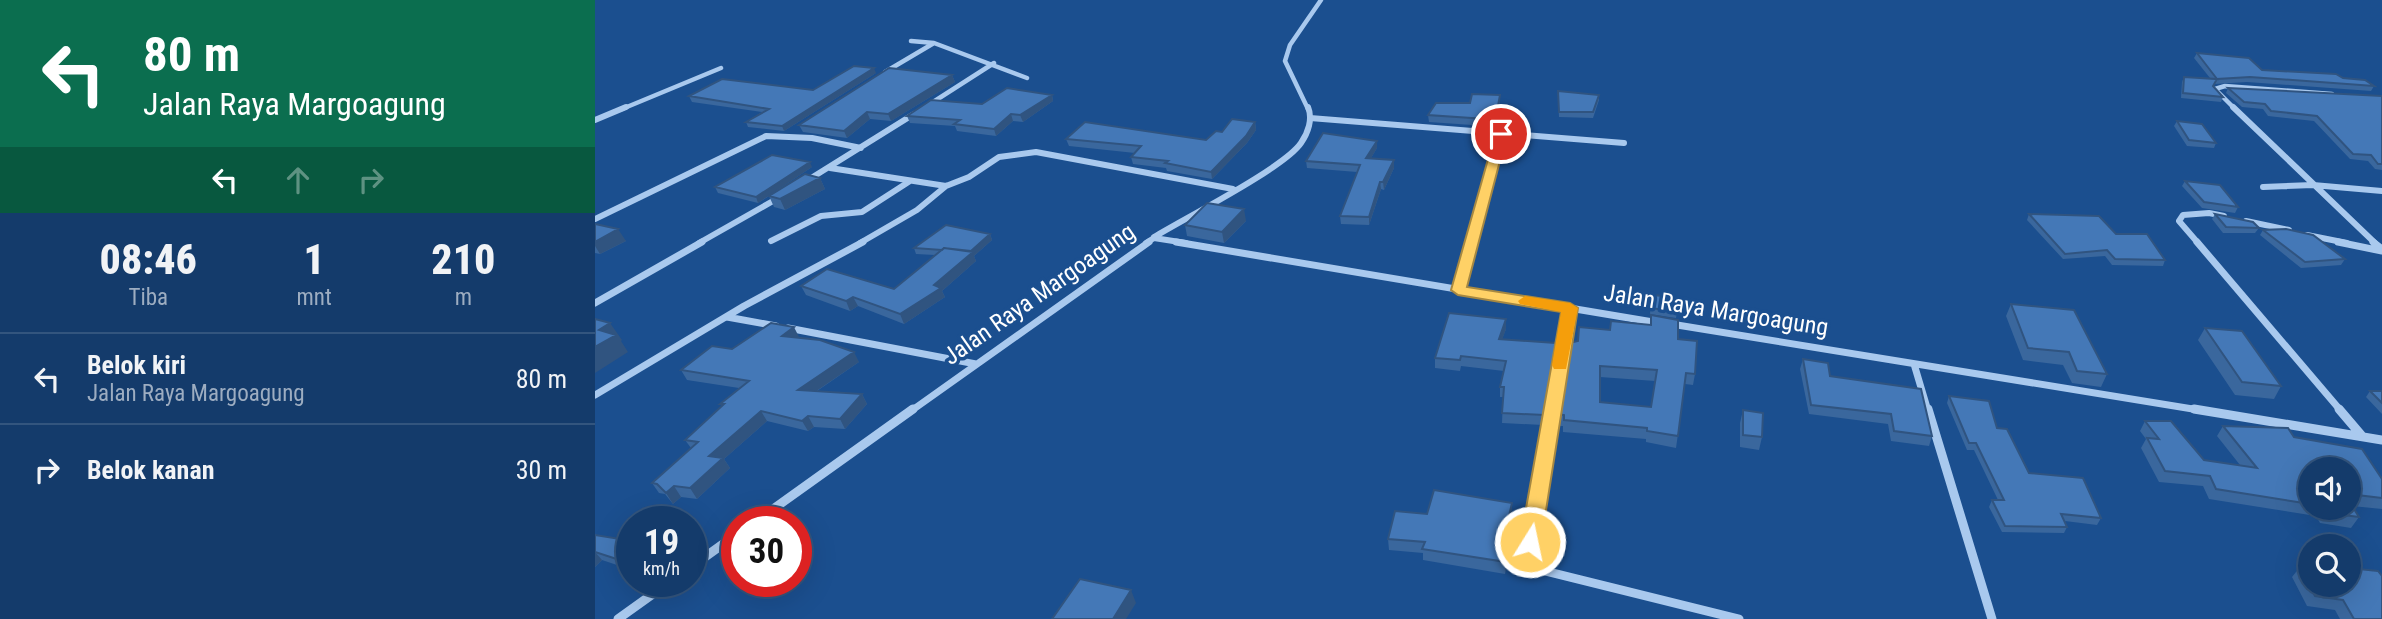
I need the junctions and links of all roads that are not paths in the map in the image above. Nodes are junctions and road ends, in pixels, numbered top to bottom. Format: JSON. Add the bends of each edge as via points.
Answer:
{"nodes":[{"id":1,"x":1321,"y":0,"type":"edge"},
{"id":2,"x":911,"y":41,"type":"dead end"},
{"id":3,"x":934,"y":43,"type":"junction"},
{"id":4,"x":994,"y":63,"type":"junction"},
{"id":5,"x":721,"y":68,"type":"dead end"},
{"id":6,"x":881,"y":75,"type":"edge"},
{"id":7,"x":1027,"y":78,"type":"dead end"},
{"id":8,"x":2343,"y":94,"type":"edge"},
{"id":9,"x":927,"y":106,"type":"edge"},
{"id":10,"x":916,"y":113,"type":"edge"},
{"id":11,"x":1310,"y":118,"type":"junction"},
{"id":12,"x":595,"y":120,"type":"edge"},
{"id":13,"x":797,"y":129,"type":"edge"},
{"id":14,"x":1501,"y":134,"type":"junction"},
{"id":15,"x":787,"y":135,"type":"junction"},
{"id":16,"x":1624,"y":143,"type":"dead end"},
{"id":17,"x":861,"y":148,"type":"junction"},
{"id":18,"x":829,"y":168,"type":"junction"},
{"id":19,"x":910,"y":181,"type":"junction"},
{"id":20,"x":2313,"y":185,"type":"junction"},
{"id":21,"x":799,"y":186,"type":"edge"},
{"id":22,"x":946,"y":186,"type":"junction"},
{"id":23,"x":2263,"y":187,"type":"dead end"},
{"id":24,"x":1233,"y":189,"type":"junction"},
{"id":25,"x":2382,"y":191,"type":"edge"},
{"id":26,"x":789,"y":192,"type":"edge"},
{"id":27,"x":595,"y":219,"type":"edge"},
{"id":28,"x":1154,"y":238,"type":"junction"},
{"id":29,"x":771,"y":241,"type":"dead end"},
{"id":30,"x":2382,"y":250,"type":"edge"},
{"id":31,"x":1458,"y":290,"type":"junction"},
{"id":32,"x":595,"y":303,"type":"edge"},
{"id":33,"x":1570,"y":308,"type":"junction"},
{"id":34,"x":727,"y":317,"type":"junction"},
{"id":35,"x":976,"y":364,"type":"junction"},
{"id":36,"x":1914,"y":364,"type":"junction"},
{"id":37,"x":595,"y":395,"type":"edge"},
{"id":38,"x":2363,"y":436,"type":"junction"},
{"id":39,"x":2382,"y":440,"type":"edge"},
{"id":40,"x":777,"y":506,"type":"edge"},
{"id":41,"x":649,"y":597,"type":"edge"},
{"id":42,"x":618,"y":619,"type":"edge"},
{"id":43,"x":1739,"y":619,"type":"edge"},
{"id":44,"x":1992,"y":619,"type":"edge"}],
"edges":[{"from":1,"to":11,"type":"street","via":[[1290,45],[1286,61]]},
{"from":2,"to":3,"type":"street"},
{"from":3,"to":4,"type":"street"},
{"from":3,"to":6,"type":"street"},
{"from":4,"to":7,"type":"street"},
{"from":4,"to":9,"type":"street"},
{"from":5,"to":12,"type":"street"},
{"from":8,"to":20,"type":"street","via":[[2215,89]]},
{"from":10,"to":17,"type":"street"},
{"from":11,"to":14,"type":"street"},
{"from":11,"to":24,"type":"street","via":[[1300,145]]},
{"from":13,"to":15,"type":"street"},
{"from":14,"to":16,"type":"street"},
{"from":14,"to":31,"type":"street"},
{"from":15,"to":17,"type":"street"},
{"from":15,"to":27,"type":"street","via":[[758,138]]},
{"from":17,"to":18,"type":"street"},
{"from":18,"to":19,"type":"street"},
{"from":18,"to":21,"type":"street"},
{"from":19,"to":22,"type":"street"},
{"from":19,"to":29,"type":"street","via":[[862,212],[821,216]]},
{"from":20,"to":23,"type":"street"},
{"from":20,"to":25,"type":"street"},
{"from":20,"to":30,"type":"street"},
{"from":22,"to":24,"type":"street","via":[[999,157],[1036,152]]},
{"from":22,"to":34,"type":"street","via":[[838,256]]},
{"from":24,"to":28,"type":"street"},
{"from":26,"to":32,"type":"street"},
{"from":28,"to":31,"type":"street","name":"Jalan Raya Margoagung"},
{"from":28,"to":35,"type":"street","name":"Jalan Raya Margoagung"},
{"from":30,"to":38,"type":"street","via":[[2209,213],[2183,215],[2179,221]]},
{"from":31,"to":33,"type":"street","name":"Jalan Raya Margoagung"},
{"from":33,"to":36,"type":"street","name":"Jalan Raya Margoagung"},
{"from":33,"to":43,"type":"street","via":[[1530,542],[1533,557],[1545,571]]},
{"from":34,"to":35,"type":"street"},
{"from":34,"to":37,"type":"street"},
{"from":35,"to":40,"type":"street","name":"Jalan Raya Margoagung"},
{"from":36,"to":38,"type":"street","name":"Jalan Raya Margoagung"},
{"from":36,"to":44,"type":"street"},
{"from":38,"to":39,"type":"street","name":"Jalan Raya Margoagung"},
{"from":41,"to":42,"type":"street"}]}
